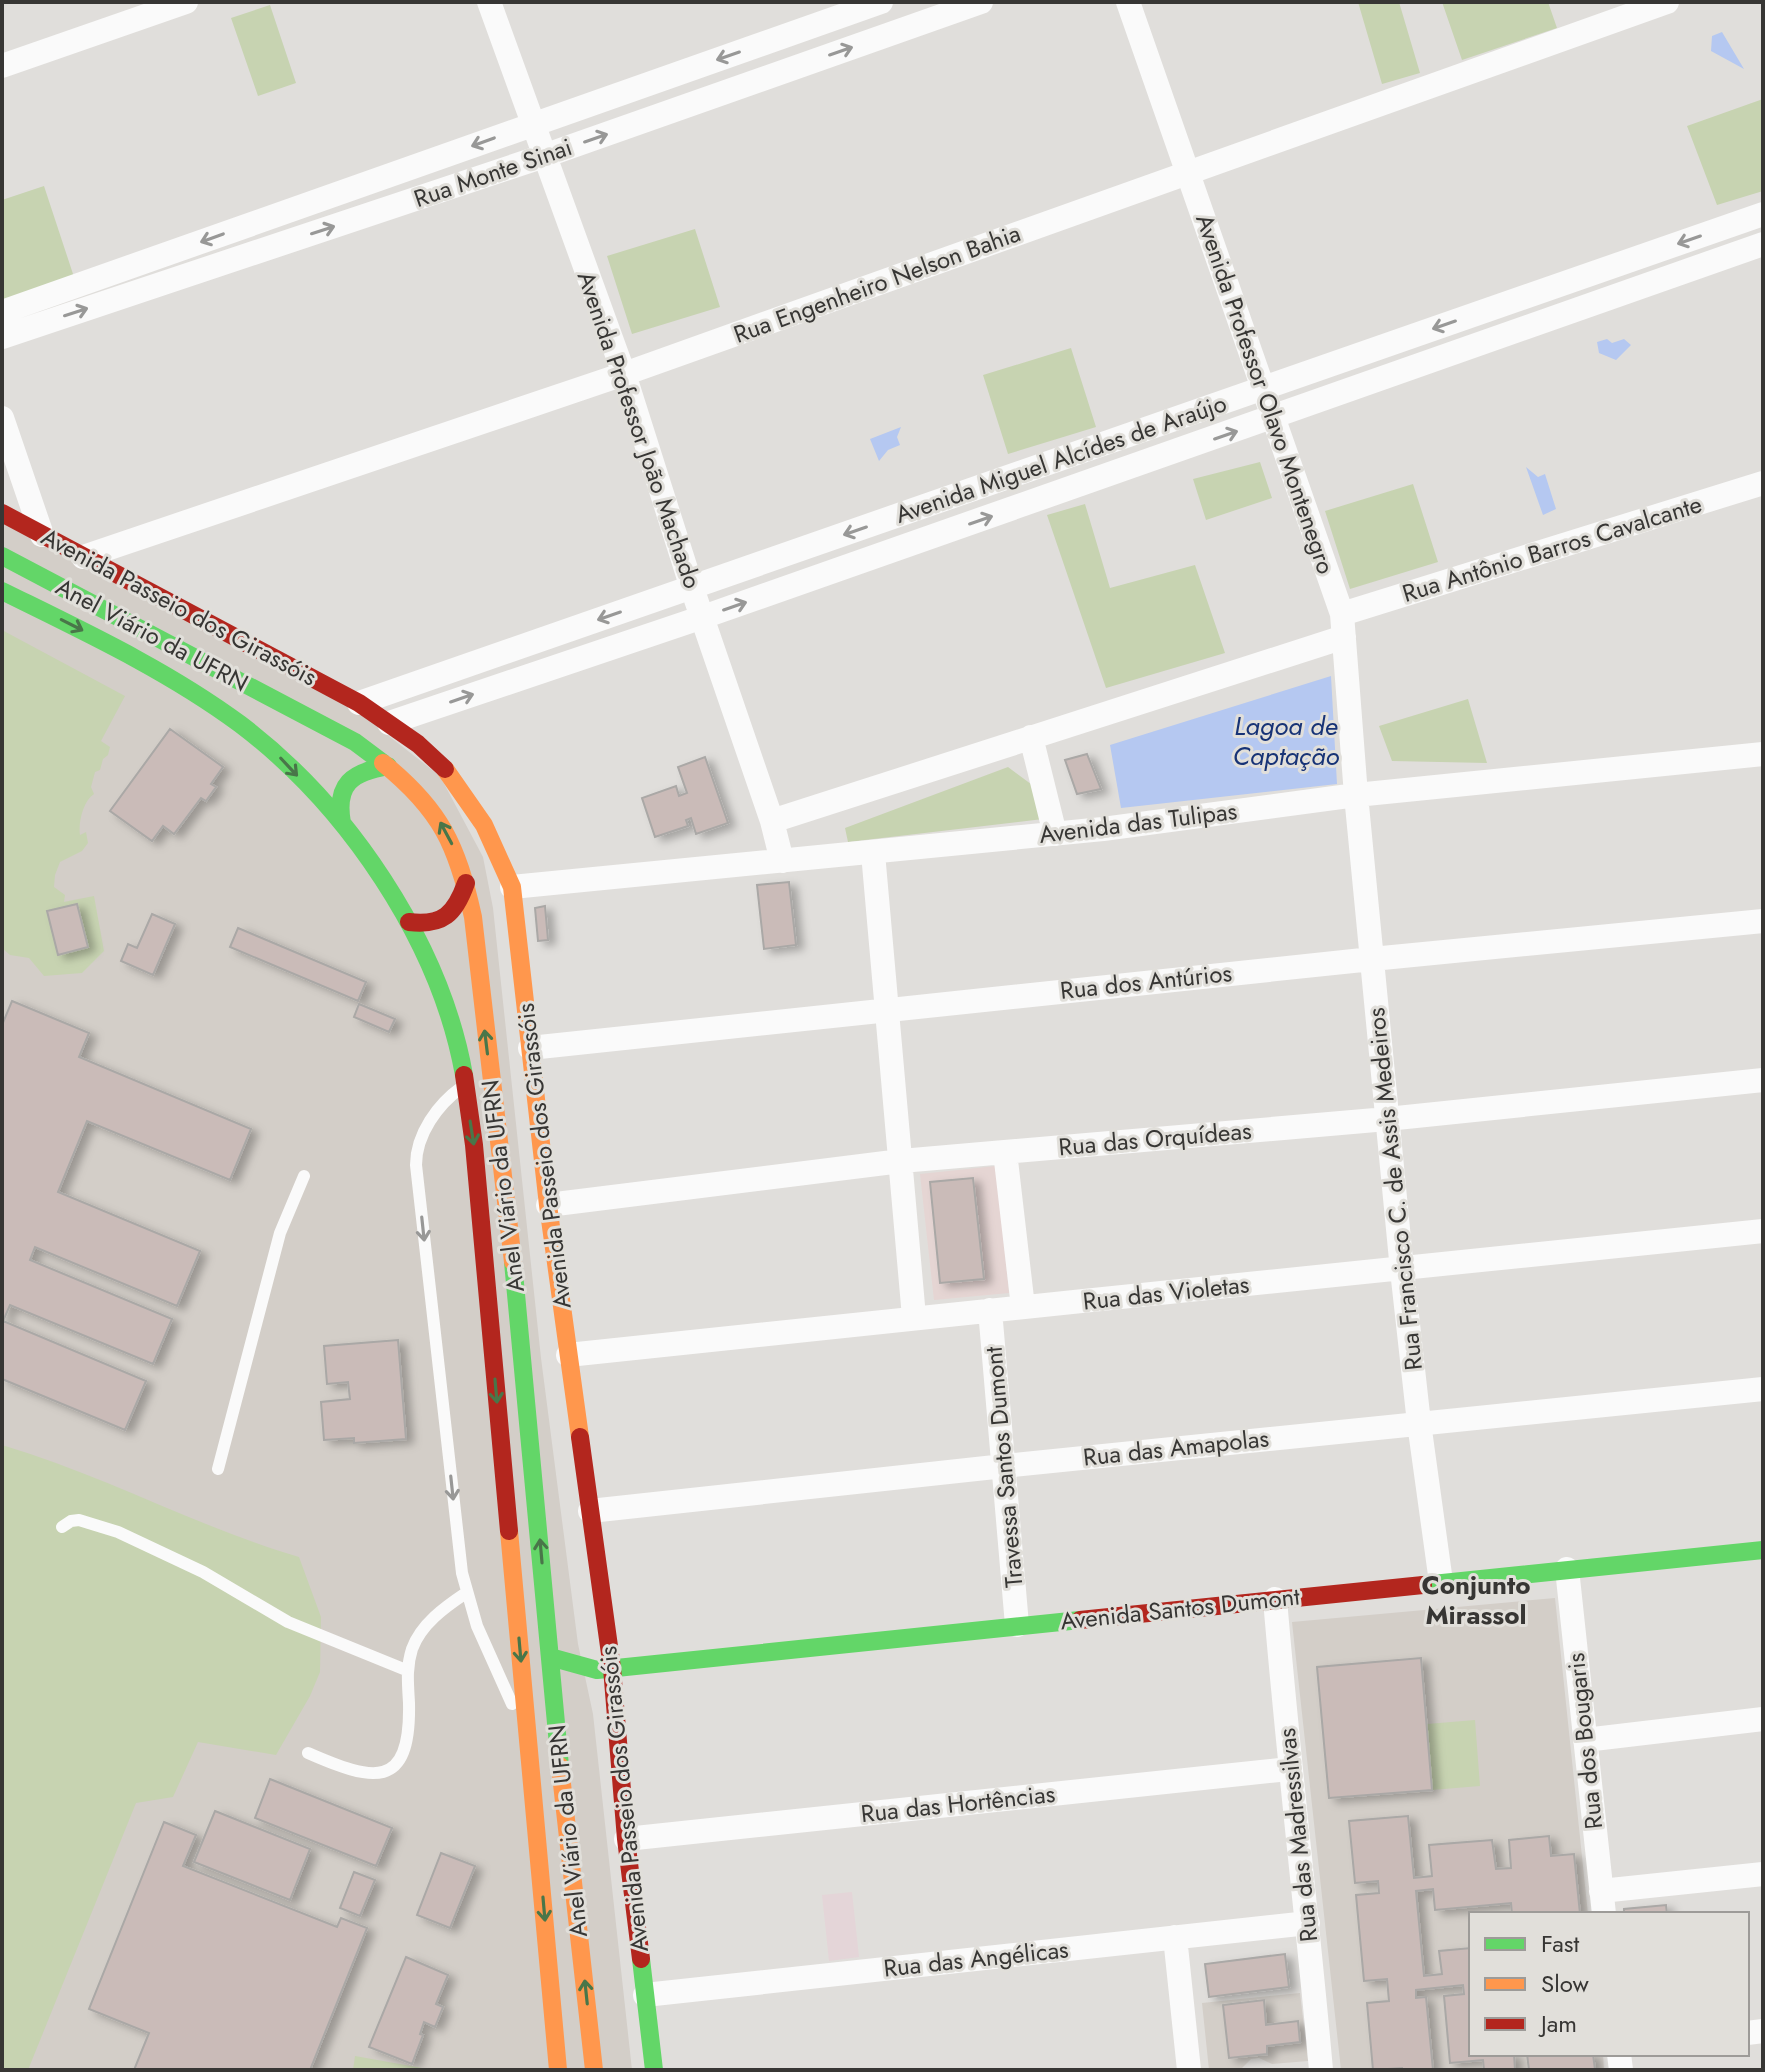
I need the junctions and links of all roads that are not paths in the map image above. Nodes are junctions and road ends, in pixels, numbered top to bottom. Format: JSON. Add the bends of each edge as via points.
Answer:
{"nodes":[{"id":1,"x":186,"y":2,"type":"edge"},
{"id":2,"x":489,"y":2,"type":"edge"},
{"id":3,"x":881,"y":2,"type":"edge"},
{"id":4,"x":981,"y":2,"type":"edge"},
{"id":5,"x":1128,"y":2,"type":"edge"},
{"id":6,"x":1667,"y":2,"type":"edge"},
{"id":7,"x":2,"y":66,"type":"edge"},
{"id":8,"x":532,"y":124,"type":"junction"},
{"id":9,"x":544,"y":156,"type":"junction"},
{"id":10,"x":1188,"y":173,"type":"junction"},
{"id":11,"x":1763,"y":214,"type":"edge"},
{"id":12,"x":1763,"y":244,"type":"edge"},
{"id":13,"x":2,"y":312,"type":"edge"},
{"id":14,"x":2,"y":337,"type":"edge"},
{"id":15,"x":624,"y":374,"type":"junction"},
{"id":16,"x":1263,"y":388,"type":"junction"},
{"id":17,"x":2,"y":418,"type":"edge"},
{"id":18,"x":1274,"y":418,"type":"junction"},
{"id":19,"x":1763,"y":483,"type":"edge"},
{"id":20,"x":2,"y":513,"type":"edge"},
{"id":21,"x":42,"y":535,"type":"junction"},
{"id":22,"x":2,"y":556,"type":"edge"},
{"id":23,"x":83,"y":557,"type":"junction"},
{"id":24,"x":692,"y":588,"type":"junction"},
{"id":25,"x":2,"y":591,"type":"edge"},
{"id":26,"x":703,"y":617,"type":"junction"},
{"id":27,"x":1343,"y":625,"type":"junction"},
{"id":28,"x":359,"y":703,"type":"junction"},
{"id":29,"x":389,"y":723,"type":"junction"},
{"id":30,"x":1031,"y":737,"type":"junction"},
{"id":31,"x":1763,"y":754,"type":"edge"},
{"id":32,"x":388,"y":766,"type":"junction"},
{"id":33,"x":1356,"y":795,"type":"junction"},
{"id":34,"x":772,"y":821,"type":"junction"},
{"id":35,"x":342,"y":823,"type":"junction"},
{"id":36,"x":1055,"y":834,"type":"junction"},
{"id":37,"x":873,"y":853,"type":"junction"},
{"id":38,"x":782,"y":861,"type":"junction"},
{"id":39,"x":466,"y":883,"type":"junction"},
{"id":40,"x":512,"y":887,"type":"junction"},
{"id":41,"x":1763,"y":921,"type":"edge"},
{"id":42,"x":409,"y":922,"type":"junction"},
{"id":43,"x":1372,"y":959,"type":"junction"},
{"id":44,"x":888,"y":1009,"type":"junction"},
{"id":45,"x":530,"y":1048,"type":"junction"},
{"id":46,"x":1763,"y":1080,"type":"edge"},
{"id":47,"x":464,"y":1085,"type":"junction"},
{"id":48,"x":1387,"y":1119,"type":"junction"},
{"id":49,"x":1005,"y":1152,"type":"junction"},
{"id":50,"x":901,"y":1161,"type":"junction"},
{"id":51,"x":304,"y":1176,"type":"dead end"},
{"id":52,"x":548,"y":1205,"type":"junction"},
{"id":53,"x":1763,"y":1231,"type":"edge"},
{"id":54,"x":1402,"y":1270,"type":"junction"},
{"id":55,"x":1023,"y":1307,"type":"junction"},
{"id":56,"x":990,"y":1310,"type":"junction"},
{"id":57,"x":914,"y":1317,"type":"junction"},
{"id":58,"x":568,"y":1355,"type":"junction"},
{"id":59,"x":1763,"y":1389,"type":"edge"},
{"id":60,"x":1419,"y":1423,"type":"junction"},
{"id":61,"x":1004,"y":1466,"type":"junction"},
{"id":62,"x":218,"y":1469,"type":"dead end"},
{"id":63,"x":590,"y":1511,"type":"junction"},
{"id":64,"x":62,"y":1527,"type":"dead end"},
{"id":65,"x":1763,"y":1550,"type":"edge"},
{"id":66,"x":1567,"y":1569,"type":"junction"},
{"id":67,"x":1441,"y":1582,"type":"junction"},
{"id":68,"x":466,"y":1593,"type":"junction"},
{"id":69,"x":1275,"y":1599,"type":"junction"},
{"id":70,"x":1017,"y":1625,"type":"junction"},
{"id":71,"x":550,"y":1657,"type":"junction"},
{"id":72,"x":604,"y":1669,"type":"junction"},
{"id":73,"x":406,"y":1670,"type":"junction"},
{"id":74,"x":1763,"y":1719,"type":"edge"},
{"id":75,"x":555,"y":1721,"type":"junction"},
{"id":76,"x":529,"y":1740,"type":"junction"},
{"id":77,"x":1585,"y":1740,"type":"junction"},
{"id":78,"x":308,"y":1753,"type":"dead end"},
{"id":79,"x":1289,"y":1769,"type":"junction"},
{"id":80,"x":626,"y":1839,"type":"junction"},
{"id":81,"x":1763,"y":1874,"type":"edge"},
{"id":82,"x":1602,"y":1902,"type":"edge"},
{"id":83,"x":1308,"y":1923,"type":"junction"},
{"id":84,"x":1175,"y":1937,"type":"junction"},
{"id":85,"x":645,"y":1995,"type":"junction"},
{"id":86,"x":558,"y":2070,"type":"edge"},
{"id":87,"x":594,"y":2070,"type":"edge"},
{"id":88,"x":654,"y":2070,"type":"edge"},
{"id":89,"x":1189,"y":2070,"type":"edge"},
{"id":90,"x":1321,"y":2070,"type":"edge"}],
"edges":[{"from":1,"to":7,"type":"street"},
{"from":2,"to":8,"type":"street","name":"Avenida Professor João Machado"},
{"from":3,"to":8,"type":"street","name":"Rua Monte Sinai","one_way":true},
{"from":9,"to":4,"type":"street","name":"Rua Monte Sinai","one_way":true},
{"from":5,"to":10,"type":"street","name":"Avenida Professor Olavo Montenegro"},
{"from":6,"to":10,"type":"street","name":"Rua Engenheiro Nelson Bahia"},
{"from":8,"to":9,"type":"street","name":"Avenida Professor João Machado"},
{"from":8,"to":13,"type":"street","name":"Rua Monte Sinai","one_way":true},
{"from":14,"to":9,"type":"street","name":"Rua Monte Sinai","one_way":true},
{"from":9,"to":15,"type":"street","name":"Avenida Professor João Machado"},
{"from":10,"to":15,"type":"street","name":"Rua Engenheiro Nelson Bahia"},
{"from":10,"to":16,"type":"street","name":"Avenida Professor Olavo Montenegro"},
{"from":11,"to":16,"type":"street","name":"Avenida Miguel Alcídes de Araújo","one_way":true},
{"from":12,"to":18,"type":"street","name":"Avenida Miguel Alcídes de Araújo"},
{"from":15,"to":23,"type":"street","name":"Rua Engenheiro Nelson Bahia"},
{"from":15,"to":24,"type":"street","name":"Avenida Professor João Machado"},
{"from":16,"to":18,"type":"street","name":"Avenida Professor Olavo Montenegro"},
{"from":16,"to":24,"type":"street","name":"Avenida Miguel Alcídes de Araújo","one_way":true},
{"from":17,"to":21,"type":"street"},
{"from":26,"to":18,"type":"street","name":"Avenida Miguel Alcídes de Araújo","one_way":true},
{"from":18,"to":27,"type":"street","name":"Avenida Professor Olavo Montenegro"},
{"from":19,"to":27,"type":"street","name":"Rua Antônio Barros Cavalcante"},
{"from":20,"to":21,"type":"main road","name":"Avenida Passeio dos Girassóis"},
{"from":21,"to":23,"type":"main road","name":"Avenida Passeio dos Girassóis"},
{"from":22,"to":32,"type":"main road","name":"Anel Viário da UFRN","via":[[355,742]]},
{"from":23,"to":28,"type":"main road","name":"Avenida Passeio dos Girassóis"},
{"from":24,"to":26,"type":"street","name":"Avenida Professor João Machado"},
{"from":24,"to":28,"type":"street","name":"Avenida Miguel Alcídes de Araújo","one_way":true},
{"from":25,"to":35,"type":"main road","name":"Anel Viário da UFRN","one_way":true,"via":[[195,693],[277,755]]},
{"from":29,"to":26,"type":"street","name":"Avenida Miguel Alcídes de Araújo","one_way":true},
{"from":26,"to":34,"type":"street","name":"Avenida Professor João Machado"},
{"from":27,"to":30,"type":"street","name":"Rua Antônio Barros Cavalcante"},
{"from":27,"to":33,"type":"street","name":"Avenida Professor Olavo Montenegro"},
{"from":28,"to":29,"type":"main road","name":"Avenida Passeio dos Girassóis"},
{"from":29,"to":40,"type":"main road","name":"Avenida Passeio dos Girassóis","via":[[458,785],[484,825]]},
{"from":30,"to":34,"type":"street","name":"Rua Antônio Barros Cavalcante"},
{"from":30,"to":36,"type":"street"},
{"from":31,"to":33,"type":"street","name":"Avenida das Tulipas"},
{"from":32,"to":35,"type":"main road","via":[[362,770],[346,784],[338,804]]},
{"from":39,"to":32,"type":"main road","name":"Anel Viário da UFRN","one_way":true,"via":[[457,854],[426,800]]},
{"from":33,"to":36,"type":"street","name":"Avenida das Tulipas"},
{"from":33,"to":43,"type":"street","name":"Rua Francisco C. de Assis Medeiros"},
{"from":34,"to":38,"type":"street","name":"Avenida Professor João Machado"},
{"from":35,"to":42,"type":"main road","name":"Anel Viário da UFRN"},
{"from":36,"to":37,"type":"street","name":"Avenida das Tulipas"},
{"from":37,"to":38,"type":"street","name":"Avenida das Tulipas"},
{"from":37,"to":44,"type":"street"},
{"from":38,"to":40,"type":"street","name":"Avenida das Tulipas"},
{"from":39,"to":42,"type":"main road","via":[[447,917],[430,924]]},
{"from":71,"to":39,"type":"main road","name":"Anel Viário da UFRN","one_way":true,"via":[[514,1268]]},
{"from":40,"to":45,"type":"main road","name":"Avenida Passeio dos Girassóis"},
{"from":41,"to":43,"type":"street","name":"Rua dos Antúrios"},
{"from":42,"to":47,"type":"main road","name":"Anel Viário da UFRN","via":[[458,1046]]},
{"from":43,"to":44,"type":"street","name":"Rua dos Antúrios"},
{"from":43,"to":48,"type":"street","name":"Rua Francisco C. de Assis Medeiros"},
{"from":44,"to":45,"type":"street","name":"Rua dos Antúrios"},
{"from":44,"to":50,"type":"street"},
{"from":45,"to":52,"type":"main road","name":"Avenida Passeio dos Girassóis"},
{"from":46,"to":48,"type":"street","name":"Rua das Orquídeas"},
{"from":47,"to":68,"type":"lane","one_way":true,"via":[[436,1112],[420,1143],[416,1165]]},
{"from":47,"to":76,"type":"main road","name":"Anel Viário da UFRN","one_way":true,"via":[[482,1219]]},
{"from":48,"to":49,"type":"street","name":"Rua das Orquídeas"},
{"from":48,"to":54,"type":"street","name":"Rua Francisco C. de Assis Medeiros"},
{"from":49,"to":50,"type":"street","name":"Rua das Orquídeas"},
{"from":49,"to":55,"type":"street"},
{"from":50,"to":52,"type":"street","name":"Rua das Orquídeas"},
{"from":50,"to":57,"type":"street"},
{"from":51,"to":62,"type":"lane","via":[[280,1233]]},
{"from":52,"to":58,"type":"main road","name":"Avenida Passeio dos Girassóis"},
{"from":53,"to":54,"type":"street","name":"Rua das Violetas"},
{"from":54,"to":55,"type":"street","name":"Rua das Violetas"},
{"from":54,"to":60,"type":"street","name":"Rua Francisco C. de Assis Medeiros"},
{"from":55,"to":56,"type":"street","name":"Rua das Violetas"},
{"from":56,"to":57,"type":"street","name":"Rua das Violetas"},
{"from":56,"to":61,"type":"street","name":"Travessa Santos Dumont"},
{"from":57,"to":58,"type":"street","name":"Rua das Violetas"},
{"from":58,"to":63,"type":"main road","name":"Avenida Passeio dos Girassóis"},
{"from":59,"to":60,"type":"street","name":"Rua das Amapolas"},
{"from":60,"to":61,"type":"street","name":"Rua das Amapolas"},
{"from":60,"to":67,"type":"street","name":"Rua Francisco C. de Assis Medeiros"},
{"from":61,"to":63,"type":"street","name":"Rua das Amapolas"},
{"from":61,"to":70,"type":"street","name":"Travessa Santos Dumont"},
{"from":63,"to":72,"type":"main road","name":"Avenida Passeio dos Girassóis"},
{"from":64,"to":73,"type":"lane","via":[[79,1520],[118,1532],[203,1572],[288,1622]]},
{"from":65,"to":66,"type":"main road","name":"Avenida Santos Dumont"},
{"from":66,"to":67,"type":"main road","name":"Avenida Santos Dumont"},
{"from":66,"to":77,"type":"street","name":"Rua dos Bougaris"},
{"from":67,"to":69,"type":"main road","name":"Avenida Santos Dumont"},
{"from":68,"to":73,"type":"lane","via":[[427,1624],[413,1645]]},
{"from":68,"to":76,"type":"lane"},
{"from":69,"to":70,"type":"main road","name":"Avenida Santos Dumont"},
{"from":69,"to":79,"type":"street","name":"Rua das Madressilvas"},
{"from":70,"to":72,"type":"main road","name":"Avenida Santos Dumont"},
{"from":71,"to":72,"type":"main road","name":"Avenida Santos Dumont"},
{"from":71,"to":75,"type":"main road","name":"Anel Viário da UFRN"},
{"from":72,"to":75,"type":"main road"},
{"from":72,"to":80,"type":"main road","name":"Avenida Passeio dos Girassóis"},
{"from":73,"to":78,"type":"lane","via":[[408,1732],[403,1756],[390,1771],[349,1771]]},
{"from":74,"to":77,"type":"street"},
{"from":87,"to":75,"type":"main road","name":"Anel Viário da UFRN","one_way":true},
{"from":76,"to":86,"type":"main road","name":"Anel Viário da UFRN","one_way":true},
{"from":77,"to":82,"type":"street","name":"Rua dos Bougaris"},
{"from":79,"to":80,"type":"street","name":"Rua das Hortências"},
{"from":79,"to":83,"type":"street","name":"Rua das Madressilvas"},
{"from":80,"to":85,"type":"main road","name":"Avenida Passeio dos Girassóis"},
{"from":81,"to":82,"type":"street"},
{"from":83,"to":84,"type":"street","name":"Rua das Angélicas"},
{"from":83,"to":90,"type":"street","name":"Rua das Madressilvas"},
{"from":84,"to":85,"type":"street","name":"Rua das Angélicas"},
{"from":84,"to":89,"type":"street"},
{"from":85,"to":88,"type":"main road","name":"Avenida Passeio dos Girassóis"}]}
